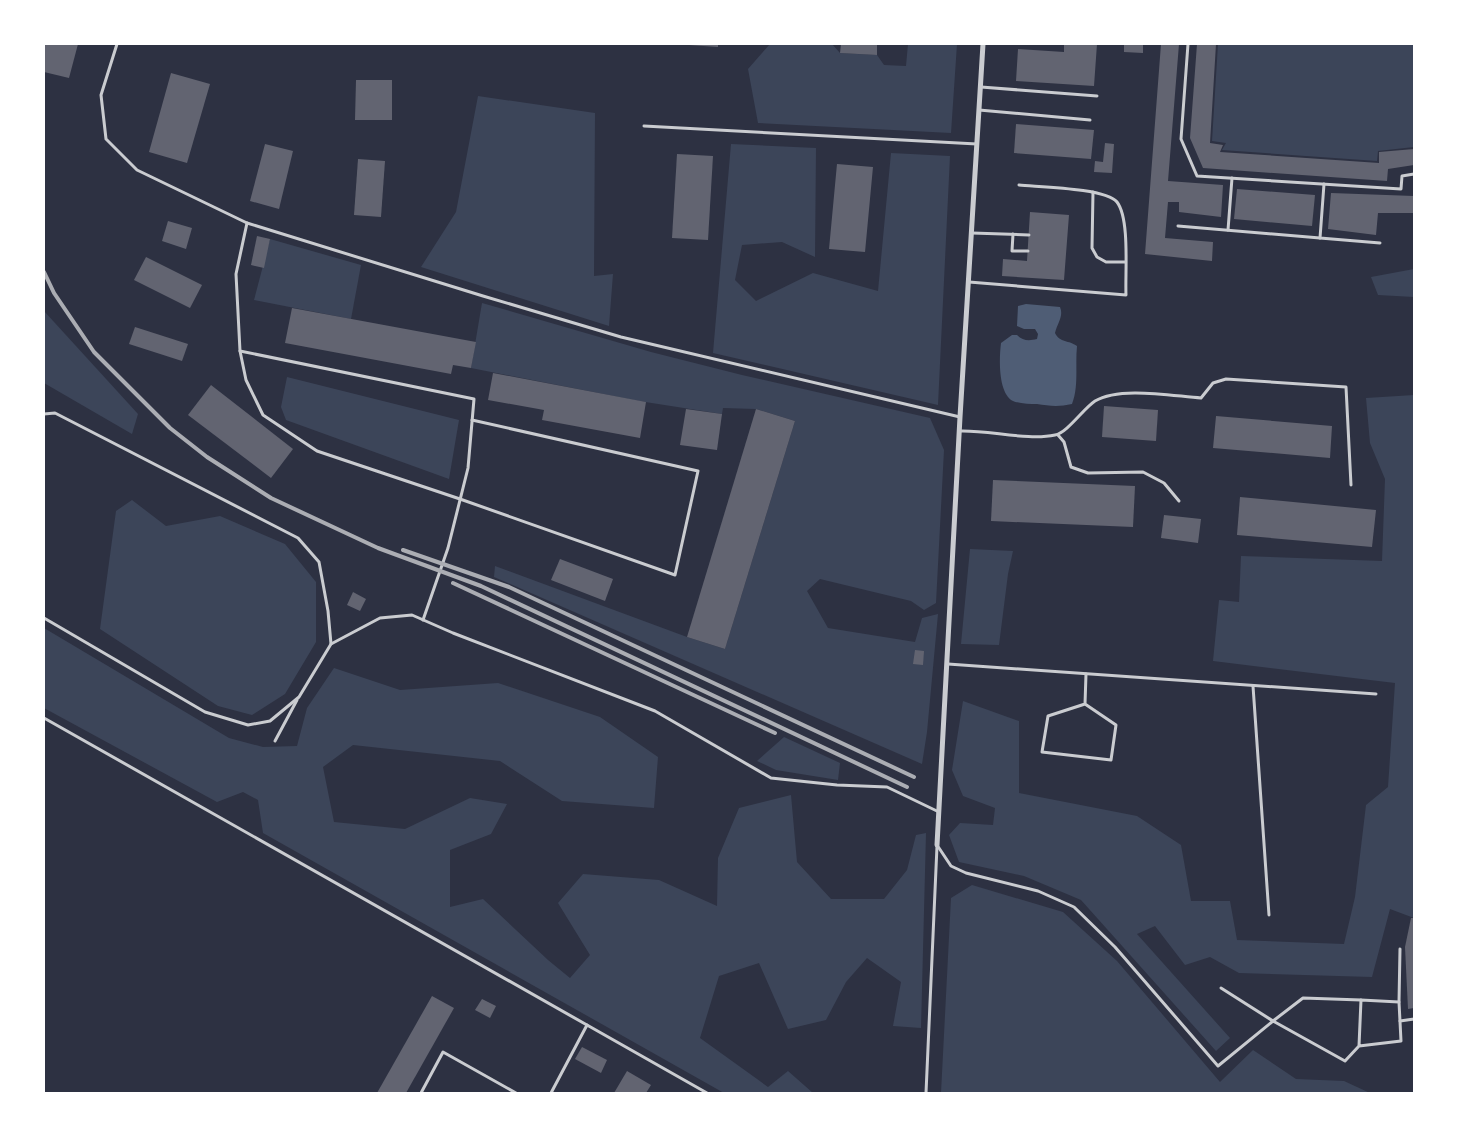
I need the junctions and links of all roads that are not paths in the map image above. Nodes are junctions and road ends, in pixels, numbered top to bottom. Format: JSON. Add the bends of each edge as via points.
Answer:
{"nodes":[{"id":1,"x":117,"y":44,"type":"edge"},
{"id":2,"x":983,"y":44,"type":"edge"},
{"id":3,"x":1188,"y":44,"type":"edge"},
{"id":4,"x":980,"y":87,"type":"junction"},
{"id":5,"x":1097,"y":96,"type":"dead end"},
{"id":6,"x":979,"y":110,"type":"junction"},
{"id":7,"x":1090,"y":120,"type":"dead end"},
{"id":8,"x":644,"y":126,"type":"dead end"},
{"id":9,"x":977,"y":144,"type":"junction"},
{"id":10,"x":1414,"y":174,"type":"edge"},
{"id":11,"x":1232,"y":178,"type":"junction"},
{"id":12,"x":1324,"y":184,"type":"junction"},
{"id":13,"x":1019,"y":185,"type":"dead end"},
{"id":14,"x":1093,"y":192,"type":"junction"},
{"id":15,"x":247,"y":223,"type":"junction"},
{"id":16,"x":1178,"y":226,"type":"dead end"},
{"id":17,"x":1228,"y":230,"type":"junction"},
{"id":18,"x":971,"y":233,"type":"junction"},
{"id":19,"x":1013,"y":234,"type":"junction"},
{"id":20,"x":1029,"y":235,"type":"dead end"},
{"id":21,"x":1320,"y":238,"type":"junction"},
{"id":22,"x":1380,"y":243,"type":"dead end"},
{"id":23,"x":1028,"y":251,"type":"dead end"},
{"id":24,"x":1125,"y":262,"type":"junction"},
{"id":25,"x":969,"y":282,"type":"junction"},
{"id":26,"x":240,"y":351,"type":"junction"},
{"id":27,"x":44,"y":414,"type":"edge"},
{"id":28,"x":960,"y":417,"type":"junction"},
{"id":29,"x":472,"y":420,"type":"junction"},
{"id":30,"x":960,"y":431,"type":"junction"},
{"id":31,"x":1058,"y":435,"type":"junction"},
{"id":32,"x":1351,"y":485,"type":"dead end"},
{"id":33,"x":460,"y":499,"type":"junction"},
{"id":34,"x":1180,"y":501,"type":"dead end"},
{"id":35,"x":44,"y":618,"type":"edge"},
{"id":36,"x":422,"y":620,"type":"junction"},
{"id":37,"x":331,"y":644,"type":"junction"},
{"id":38,"x":948,"y":664,"type":"junction"},
{"id":39,"x":1086,"y":674,"type":"junction"},
{"id":40,"x":1253,"y":686,"type":"junction"},
{"id":41,"x":1376,"y":694,"type":"dead end"},
{"id":42,"x":299,"y":697,"type":"junction"},
{"id":43,"x":1084,"y":704,"type":"junction"},
{"id":44,"x":44,"y":718,"type":"edge"},
{"id":45,"x":275,"y":741,"type":"dead end"},
{"id":46,"x":939,"y":812,"type":"junction"},
{"id":47,"x":937,"y":845,"type":"junction"},
{"id":48,"x":1269,"y":915,"type":"dead end"},
{"id":49,"x":1400,"y":949,"type":"dead end"},
{"id":50,"x":1221,"y":988,"type":"dead end"},
{"id":51,"x":1360,"y":1000,"type":"junction"},
{"id":52,"x":1400,"y":1002,"type":"junction"},
{"id":53,"x":1414,"y":1019,"type":"edge"},
{"id":54,"x":1273,"y":1021,"type":"junction"},
{"id":55,"x":1400,"y":1021,"type":"junction"},
{"id":56,"x":586,"y":1025,"type":"junction"},
{"id":57,"x":1359,"y":1046,"type":"junction"},
{"id":58,"x":421,"y":1093,"type":"edge"},
{"id":59,"x":516,"y":1093,"type":"edge"},
{"id":60,"x":551,"y":1093,"type":"edge"},
{"id":61,"x":708,"y":1093,"type":"edge"},
{"id":62,"x":926,"y":1093,"type":"edge"}],
"edges":[{"from":1,"to":15,"type":"lane","via":[[101,95],[106,139],[137,170]]},
{"from":2,"to":4,"type":"street"},
{"from":3,"to":11,"type":"lane","via":[[1181,139],[1198,176]]},
{"from":4,"to":5,"type":"lane"},
{"from":4,"to":6,"type":"street"},
{"from":6,"to":7,"type":"lane"},
{"from":6,"to":9,"type":"street"},
{"from":8,"to":9,"type":"lane"},
{"from":9,"to":18,"type":"street"},
{"from":10,"to":12,"type":"lane","via":[[1402,176],[1401,189]]},
{"from":11,"to":12,"type":"lane"},
{"from":11,"to":17,"type":"lane"},
{"from":12,"to":21,"type":"lane"},
{"from":13,"to":14,"type":"lane"},
{"from":14,"to":24,"type":"lane","via":[[1117,202],[1125,224]]},
{"from":14,"to":24,"type":"lane","via":[[1092,248],[1097,257],[1106,262]]},
{"from":15,"to":26,"type":"lane","via":[[236,274]]},
{"from":15,"to":28,"type":"lane","via":[[621,337]]},
{"from":16,"to":17,"type":"lane"},
{"from":17,"to":21,"type":"lane"},
{"from":18,"to":19,"type":"lane"},
{"from":18,"to":25,"type":"street"},
{"from":19,"to":20,"type":"lane"},
{"from":19,"to":23,"type":"lane","via":[[1012,251]]},
{"from":21,"to":22,"type":"lane"},
{"from":24,"to":25,"type":"lane","via":[[1126,294]]},
{"from":25,"to":28,"type":"street"},
{"from":26,"to":29,"type":"lane","via":[[474,398]]},
{"from":26,"to":33,"type":"lane","via":[[246,380],[263,414],[317,451]]},
{"from":27,"to":37,"type":"lane","via":[[55,413],[298,538],[319,562]]},
{"from":28,"to":30,"type":"street"},
{"from":29,"to":33,"type":"lane","via":[[468,468]]},
{"from":29,"to":33,"type":"lane","via":[[698,471],[675,574]]},
{"from":30,"to":31,"type":"lane","via":[[1043,438]]},
{"from":30,"to":38,"type":"street"},
{"from":31,"to":32,"type":"lane","via":[[1095,401],[1111,394],[1201,398],[1213,383],[1226,379],[1346,387]]},
{"from":31,"to":34,"type":"lane","via":[[1064,442],[1072,467],[1088,474],[1143,472],[1164,483]]},
{"from":33,"to":36,"type":"lane","via":[[448,548]]},
{"from":35,"to":42,"type":"lane","via":[[205,712],[248,725],[270,720]]},
{"from":36,"to":37,"type":"lane","via":[[412,615],[380,618]]},
{"from":36,"to":46,"type":"lane","via":[[655,711],[771,778],[887,787]]},
{"from":37,"to":42,"type":"lane"},
{"from":38,"to":39,"type":"lane"},
{"from":38,"to":46,"type":"street"},
{"from":39,"to":40,"type":"lane"},
{"from":39,"to":43,"type":"lane"},
{"from":40,"to":41,"type":"lane"},
{"from":40,"to":48,"type":"lane"},
{"from":42,"to":45,"type":"lane"},
{"from":43,"to":43,"type":"lane","via":[[1048,716],[1042,752],[1111,760],[1116,725]]},
{"from":44,"to":56,"type":"lane"},
{"from":46,"to":47,"type":"street"},
{"from":47,"to":54,"type":"lane","via":[[951,866],[966,873],[1038,891],[1074,907],[1115,946],[1218,1066]]},
{"from":47,"to":62,"type":"lane"},
{"from":49,"to":52,"type":"lane"},
{"from":50,"to":54,"type":"lane"},
{"from":51,"to":52,"type":"lane"},
{"from":51,"to":54,"type":"lane","via":[[1303,998]]},
{"from":51,"to":57,"type":"lane"},
{"from":52,"to":55,"type":"lane"},
{"from":53,"to":55,"type":"lane"},
{"from":54,"to":57,"type":"lane","via":[[1345,1061]]},
{"from":55,"to":57,"type":"lane","via":[[1401,1041]]},
{"from":56,"to":60,"type":"lane"},
{"from":56,"to":61,"type":"lane"},
{"from":58,"to":59,"type":"lane","via":[[444,1052]]}]}
